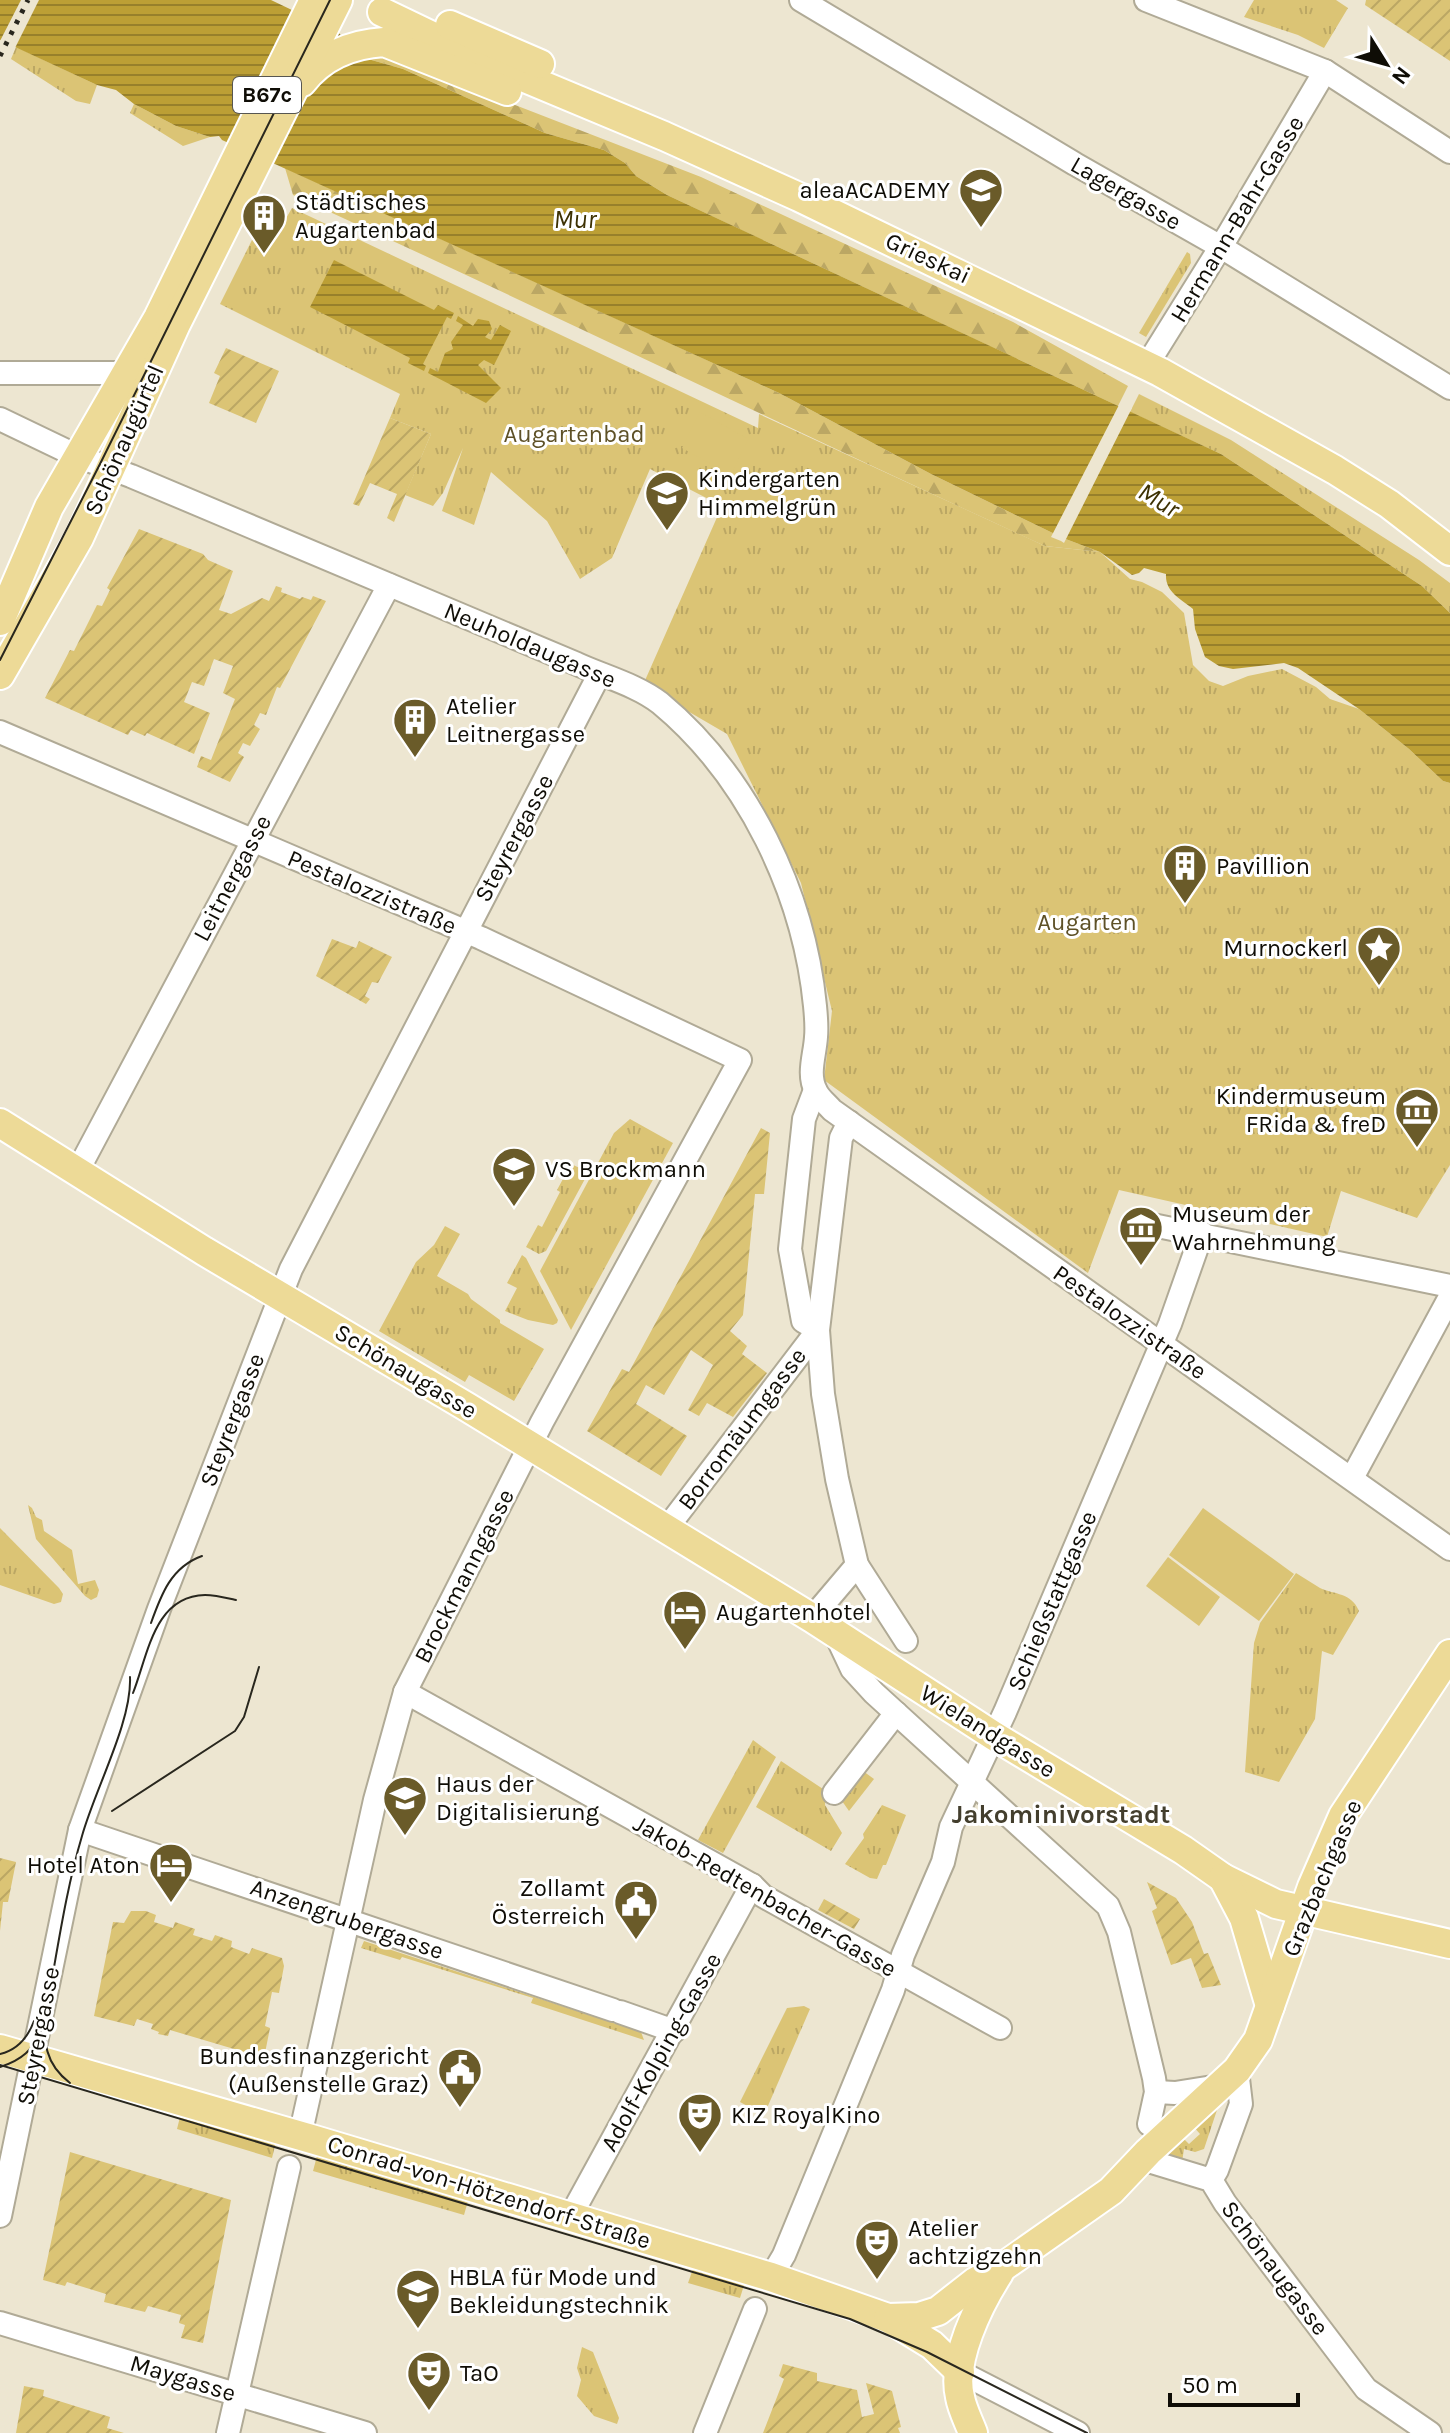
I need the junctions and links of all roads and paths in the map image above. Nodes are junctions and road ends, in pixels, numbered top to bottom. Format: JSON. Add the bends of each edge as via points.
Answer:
{"nodes":[{"id":1,"x":314,"y":0,"type":"edge"},
{"id":2,"x":338,"y":0,"type":"edge"},
{"id":3,"x":801,"y":0,"type":"edge"},
{"id":4,"x":1146,"y":0,"type":"edge"},
{"id":5,"x":378,"y":5,"type":"edge"},
{"id":6,"x":1325,"y":71,"type":"junction"},
{"id":7,"x":283,"y":108,"type":"junction"},
{"id":8,"x":664,"y":136,"type":"junction"},
{"id":9,"x":1450,"y":152,"type":"edge"},
{"id":10,"x":229,"y":195,"type":"junction"},
{"id":11,"x":1221,"y":247,"type":"junction"},
{"id":12,"x":1147,"y":365,"type":"junction"},
{"id":13,"x":0,"y":373,"type":"edge"},
{"id":14,"x":124,"y":379,"type":"junction"},
{"id":15,"x":1450,"y":388,"type":"edge"},
{"id":16,"x":0,"y":419,"type":"edge"},
{"id":17,"x":77,"y":456,"type":"junction"},
{"id":18,"x":112,"y":469,"type":"junction"},
{"id":19,"x":1450,"y":551,"type":"edge"},
{"id":20,"x":389,"y":585,"type":"junction"},
{"id":21,"x":0,"y":621,"type":"edge"},
{"id":22,"x":0,"y":675,"type":"edge"},
{"id":23,"x":599,"y":675,"type":"junction"},
{"id":24,"x":0,"y":732,"type":"edge"},
{"id":25,"x":252,"y":841,"type":"junction"},
{"id":26,"x":465,"y":932,"type":"junction"},
{"id":27,"x":740,"y":1060,"type":"joint"},
{"id":28,"x":815,"y":1090,"type":"junction"},
{"id":29,"x":849,"y":1122,"type":"junction"},
{"id":30,"x":0,"y":1123,"type":"edge"},
{"id":31,"x":77,"y":1172,"type":"junction"},
{"id":32,"x":1138,"y":1222,"type":"dead end"},
{"id":33,"x":1202,"y":1233,"type":"junction"},
{"id":34,"x":1450,"y":1286,"type":"edge"},
{"id":35,"x":280,"y":1295,"type":"junction"},
{"id":36,"x":1450,"y":1297,"type":"edge"},
{"id":37,"x":818,"y":1330,"type":"junction"},
{"id":38,"x":1161,"y":1344,"type":"junction"},
{"id":39,"x":531,"y":1446,"type":"junction"},
{"id":40,"x":1352,"y":1478,"type":"junction"},
{"id":41,"x":667,"y":1528,"type":"junction"},
{"id":42,"x":1450,"y":1549,"type":"edge"},
{"id":43,"x":857,"y":1565,"type":"junction"},
{"id":44,"x":824,"y":1625,"type":"junction"},
{"id":45,"x":906,"y":1641,"type":"dead end"},
{"id":46,"x":1450,"y":1654,"type":"edge"},
{"id":47,"x":405,"y":1692,"type":"junction"},
{"id":48,"x":896,"y":1713,"type":"junction"},
{"id":49,"x":994,"y":1736,"type":"junction"},
{"id":50,"x":971,"y":1783,"type":"junction"},
{"id":51,"x":834,"y":1793,"type":"dead end"},
{"id":52,"x":80,"y":1830,"type":"junction"},
{"id":53,"x":1223,"y":1878,"type":"junction"},
{"id":54,"x":752,"y":1885,"type":"junction"},
{"id":55,"x":1304,"y":1911,"type":"junction"},
{"id":56,"x":348,"y":1919,"type":"junction"},
{"id":57,"x":1450,"y":1944,"type":"edge"},
{"id":58,"x":899,"y":1971,"type":"junction"},
{"id":59,"x":1270,"y":2006,"type":"junction"},
{"id":60,"x":1000,"y":2028,"type":"dead end"},
{"id":61,"x":674,"y":2031,"type":"junction"},
{"id":62,"x":0,"y":2049,"type":"edge"},
{"id":63,"x":34,"y":2059,"type":"junction"},
{"id":64,"x":1228,"y":2078,"type":"junction"},
{"id":65,"x":1156,"y":2092,"type":"junction"},
{"id":66,"x":1149,"y":2124,"type":"dead end"},
{"id":67,"x":300,"y":2136,"type":"junction"},
{"id":68,"x":1142,"y":2159,"type":"junction"},
{"id":69,"x":289,"y":2167,"type":"dead end"},
{"id":70,"x":1211,"y":2180,"type":"junction"},
{"id":71,"x":0,"y":2216,"type":"edge"},
{"id":72,"x":567,"y":2217,"type":"junction"},
{"id":73,"x":1004,"y":2266,"type":"junction"},
{"id":74,"x":771,"y":2277,"type":"junction"},
{"id":75,"x":755,"y":2309,"type":"dead end"},
{"id":76,"x":888,"y":2318,"type":"junction"},
{"id":77,"x":0,"y":2323,"type":"edge"},
{"id":78,"x":960,"y":2372,"type":"junction"},
{"id":79,"x":237,"y":2394,"type":"junction"},
{"id":80,"x":228,"y":2433,"type":"edge"},
{"id":81,"x":365,"y":2433,"type":"edge"},
{"id":82,"x":705,"y":2433,"type":"edge"},
{"id":83,"x":973,"y":2433,"type":"edge"},
{"id":84,"x":1078,"y":2433,"type":"edge"},
{"id":85,"x":1430,"y":2433,"type":"edge"}],
"edges":[{"from":1,"to":10,"type":"main road","number":"B67c"},
{"from":2,"to":7,"type":"main road","number":"B67c"},
{"from":3,"to":11,"type":"street","name":"Lagergasse"},
{"from":4,"to":6,"type":"street"},
{"from":5,"to":8,"type":"main road","via":[[450,25],[609,94]]},
{"from":6,"to":9,"type":"street"},
{"from":6,"to":11,"type":"street","name":"Hermann-Bahr-Gasse"},
{"from":7,"to":8,"type":"main road","via":[[311,70],[337,54],[384,42],[635,134]]},
{"from":7,"to":10,"type":"main road","number":"B67c"},
{"from":8,"to":12,"type":"main road","name":"Grieskai"},
{"from":10,"to":14,"type":"main road","name":"Schönaugürtel","number":"B67c"},
{"from":10,"to":18,"type":"main road","name":"Schönaugürtel","number":"B67c"},
{"from":11,"to":12,"type":"street","name":"Hermann-Bahr-Gasse"},
{"from":11,"to":15,"type":"street","name":"Lagergasse"},
{"from":12,"to":19,"type":"main road","name":"Grieskai","via":[[1346,477]]},
{"from":13,"to":14,"type":"street","via":[[116,373]]},
{"from":14,"to":17,"type":"main road","name":"Schönaugürtel","number":"B67c"},
{"from":16,"to":17,"type":"street","name":"Neuholdaugasse"},
{"from":17,"to":18,"type":"street","name":"Neuholdaugasse"},
{"from":17,"to":21,"type":"main road","name":"Schönaugürtel","number":"B67c"},
{"from":18,"to":20,"type":"street","name":"Neuholdaugasse"},
{"from":18,"to":22,"type":"main road","name":"Schönaugürtel","number":"B67c"},
{"from":20,"to":23,"type":"street","name":"Neuholdaugasse"},
{"from":20,"to":25,"type":"street","name":"Leitnergasse"},
{"from":23,"to":26,"type":"street","name":"Steyrergasse"},
{"from":23,"to":28,"type":"street","name":"Neuholdaugasse","via":[[659,703],[717,761],[783,872],[802,933],[815,1004]]},
{"from":24,"to":25,"type":"street","name":"Pestalozzistraße"},
{"from":25,"to":26,"type":"street","name":"Pestalozzistraße"},
{"from":25,"to":31,"type":"street","name":"Leitnergasse"},
{"from":26,"to":27,"type":"street","name":"Pestalozzistraße"},
{"from":26,"to":35,"type":"street","name":"Steyrergasse"},
{"from":27,"to":39,"type":"street","name":"Brockmanngasse"},
{"from":28,"to":29,"type":"street","name":"Pestalozzistraße"},
{"from":28,"to":37,"type":"street","via":[[804,1119],[790,1249],[803,1321]]},
{"from":29,"to":37,"type":"street","via":[[841,1138]]},
{"from":29,"to":38,"type":"street","name":"Pestalozzistraße"},
{"from":30,"to":31,"type":"main road","name":"Schönaugasse"},
{"from":31,"to":35,"type":"main road","name":"Schönaugasse"},
{"from":32,"to":33,"type":"street"},
{"from":33,"to":34,"type":"street"},
{"from":33,"to":38,"type":"street","name":"Schießstattgasse"},
{"from":35,"to":39,"type":"main road","name":"Schönaugasse"},
{"from":35,"to":52,"type":"street","name":"Steyrergasse"},
{"from":36,"to":40,"type":"street"},
{"from":37,"to":41,"type":"street","name":"Borromäumgasse"},
{"from":37,"to":43,"type":"street","via":[[823,1394]]},
{"from":38,"to":40,"type":"street","name":"Pestalozzistraße"},
{"from":38,"to":49,"type":"street","name":"Schießstattgasse"},
{"from":39,"to":41,"type":"main road","name":"Schönaugasse"},
{"from":39,"to":47,"type":"street","name":"Brockmanngasse"},
{"from":40,"to":42,"type":"street","name":"Pestalozzistraße"},
{"from":41,"to":44,"type":"main road","name":"Schönaugasse"},
{"from":43,"to":44,"type":"street"},
{"from":43,"to":45,"type":"street"},
{"from":44,"to":48,"type":"street","via":[[852,1669]]},
{"from":44,"to":49,"type":"main road","name":"Wielandgasse"},
{"from":46,"to":55,"type":"main road","name":"Grazbachgasse","via":[[1343,1816]]},
{"from":47,"to":54,"type":"street","name":"Jakob-Redtenbacher-Gasse"},
{"from":47,"to":56,"type":"street","name":"Brockmanngasse"},
{"from":48,"to":50,"type":"street"},
{"from":48,"to":51,"type":"street"},
{"from":49,"to":50,"type":"street","name":"Schießstattgasse"},
{"from":49,"to":53,"type":"main road","name":"Wielandgasse"},
{"from":50,"to":58,"type":"street","name":"Schießstattgasse"},
{"from":50,"to":65,"type":"street","via":[[1108,1906],[1119,1932]]},
{"from":52,"to":56,"type":"street","name":"Anzengrubergasse"},
{"from":52,"to":63,"type":"street","name":"Steyrergasse"},
{"from":53,"to":55,"type":"main road","name":"Wielandgasse","via":[[1276,1904]]},
{"from":53,"to":59,"type":"main road","name":"Wielandgasse","via":[[1244,1918]]},
{"from":54,"to":58,"type":"street","name":"Jakob-Redtenbacher-Gasse"},
{"from":54,"to":61,"type":"street","name":"Adolf-Kolping-Gasse"},
{"from":55,"to":57,"type":"main road","name":"Wielandgasse"},
{"from":55,"to":59,"type":"main road","name":"Grazbachgasse"},
{"from":56,"to":61,"type":"street","name":"Anzengrubergasse"},
{"from":56,"to":67,"type":"street","name":"Brockmanngasse"},
{"from":58,"to":60,"type":"street","name":"Jakob-Redtenbacher-Gasse"},
{"from":58,"to":74,"type":"street","name":"Schießstattgasse"},
{"from":59,"to":64,"type":"main road","name":"Grazbachgasse","via":[[1258,2040]]},
{"from":61,"to":72,"type":"street","name":"Adolf-Kolping-Gasse"},
{"from":62,"to":63,"type":"main road","name":"Conrad-von-Hötzendorf-Straße"},
{"from":63,"to":67,"type":"main road","name":"Conrad-von-Hötzendorf-Straße"},
{"from":63,"to":71,"type":"street","name":"Steyrergasse"},
{"from":64,"to":65,"type":"street","via":[[1175,2093]]},
{"from":64,"to":68,"type":"main road","name":"Grazbachgasse"},
{"from":64,"to":70,"type":"street","via":[[1241,2104]]},
{"from":65,"to":66,"type":"street"},
{"from":67,"to":72,"type":"main road","name":"Conrad-von-Hötzendorf-Straße"},
{"from":68,"to":70,"type":"street","name":"Schönaugasse"},
{"from":68,"to":73,"type":"main road","name":"Grazbachgasse","via":[[1111,2191]]},
{"from":69,"to":79,"type":"street"},
{"from":70,"to":85,"type":"street","name":"Schönaugasse","via":[[1366,2389]]},
{"from":72,"to":74,"type":"main road","name":"Conrad-von-Hötzendorf-Straße"},
{"from":73,"to":76,"type":"main road","name":"Grazbachgasse","via":[[938,2311]]},
{"from":73,"to":78,"type":"main road","name":"Grazbachgasse","via":[[979,2304]]},
{"from":74,"to":76,"type":"main road","name":"Conrad-von-Hötzendorf-Straße"},
{"from":75,"to":82,"type":"street"},
{"from":76,"to":78,"type":"main road","name":"Conrad-von-Hötzendorf-Straße","via":[[932,2345]]},
{"from":77,"to":79,"type":"street","name":"Maygasse"},
{"from":78,"to":83,"type":"main road","name":"Grazbachgasse","via":[[959,2396]]},
{"from":78,"to":84,"type":"street"},
{"from":79,"to":80,"type":"street"},
{"from":79,"to":81,"type":"street","name":"Maygasse"}]}
